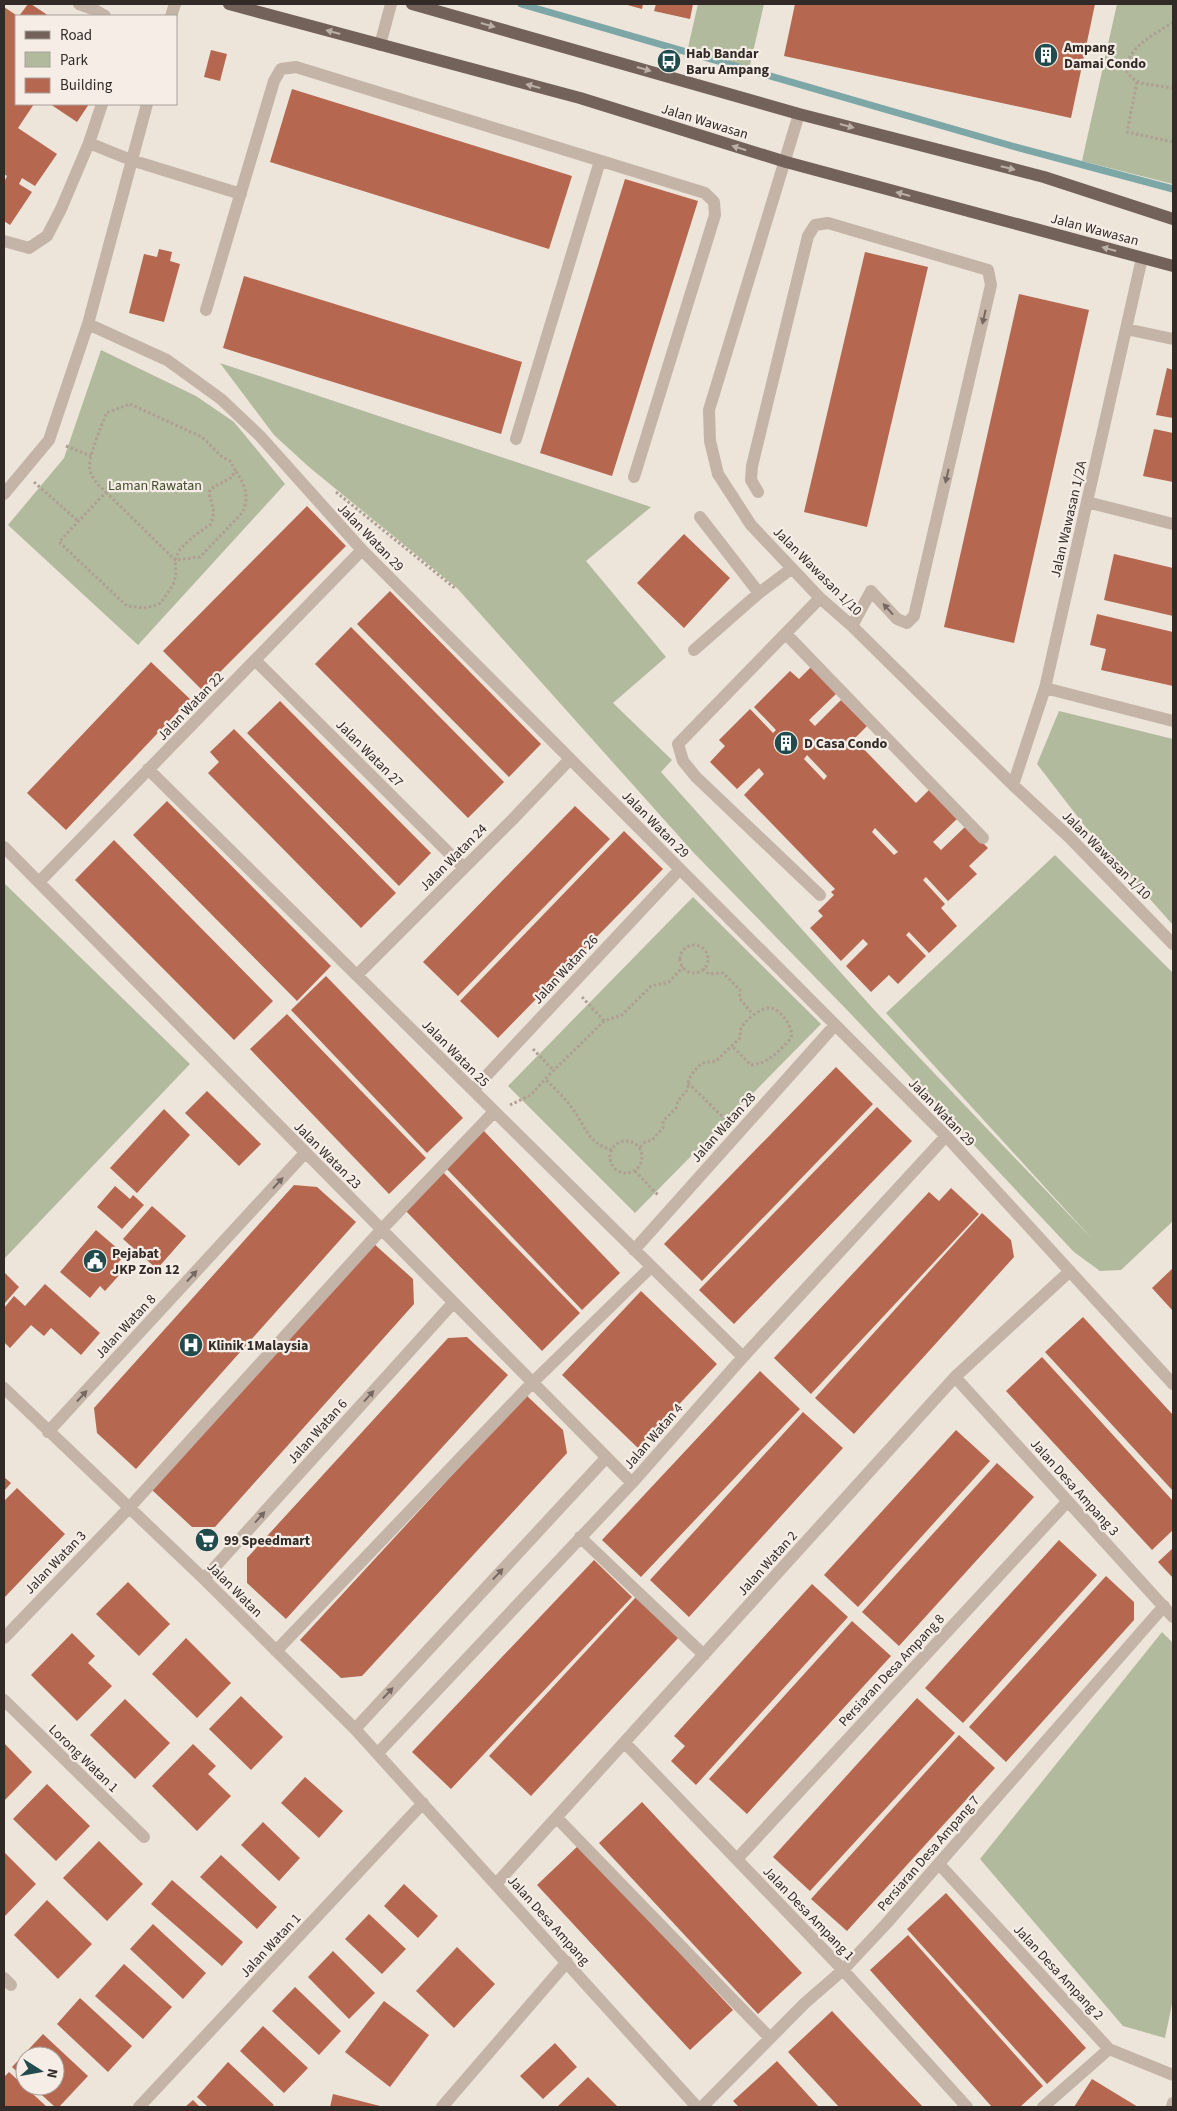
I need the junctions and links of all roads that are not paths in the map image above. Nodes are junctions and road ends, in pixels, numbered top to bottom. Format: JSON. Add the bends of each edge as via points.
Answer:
{"nodes":[{"id":1,"x":79,"y":4,"type":"edge"},
{"id":2,"x":229,"y":4,"type":"edge"},
{"id":3,"x":391,"y":4,"type":"edge"},
{"id":4,"x":412,"y":4,"type":"edge"},
{"id":5,"x":439,"y":8,"type":"edge"},
{"id":6,"x":104,"y":15,"type":"edge"},
{"id":7,"x":380,"y":45,"type":"junction"},
{"id":8,"x":102,"y":105,"type":"edge"},
{"id":9,"x":147,"y":105,"type":"edge"},
{"id":10,"x":800,"y":114,"type":"junction"},
{"id":11,"x":88,"y":143,"type":"junction"},
{"id":12,"x":131,"y":160,"type":"junction"},
{"id":13,"x":600,"y":161,"type":"junction"},
{"id":14,"x":786,"y":162,"type":"junction"},
{"id":15,"x":241,"y":194,"type":"junction"},
{"id":16,"x":1173,"y":219,"type":"edge"},
{"id":17,"x":4,"y":241,"type":"edge"},
{"id":18,"x":1142,"y":258,"type":"junction"},
{"id":19,"x":1173,"y":266,"type":"edge"},
{"id":20,"x":206,"y":310,"type":"dead end"},
{"id":21,"x":88,"y":324,"type":"junction"},
{"id":22,"x":1126,"y":329,"type":"junction"},
{"id":23,"x":1173,"y":339,"type":"edge"},
{"id":24,"x":516,"y":439,"type":"dead end"},
{"id":25,"x":634,"y":477,"type":"dead end"},
{"id":26,"x":758,"y":492,"type":"dead end"},
{"id":27,"x":4,"y":494,"type":"edge"},
{"id":28,"x":1087,"y":502,"type":"junction"},
{"id":29,"x":700,"y":517,"type":"dead end"},
{"id":30,"x":1173,"y":524,"type":"edge"},
{"id":31,"x":362,"y":550,"type":"junction"},
{"id":32,"x":791,"y":569,"type":"junction"},
{"id":33,"x":759,"y":593,"type":"junction"},
{"id":34,"x":820,"y":598,"type":"junction"},
{"id":35,"x":852,"y":626,"type":"junction"},
{"id":36,"x":786,"y":634,"type":"junction"},
{"id":37,"x":694,"y":650,"type":"dead end"},
{"id":38,"x":255,"y":660,"type":"junction"},
{"id":39,"x":1045,"y":688,"type":"junction"},
{"id":40,"x":1173,"y":721,"type":"edge"},
{"id":41,"x":570,"y":759,"type":"junction"},
{"id":42,"x":148,"y":769,"type":"junction"},
{"id":43,"x":1013,"y":785,"type":"junction"},
{"id":44,"x":983,"y":838,"type":"dead end"},
{"id":45,"x":4,"y":847,"type":"edge"},
{"id":46,"x":464,"y":868,"type":"junction"},
{"id":47,"x":680,"y":869,"type":"junction"},
{"id":48,"x":39,"y":882,"type":"junction"},
{"id":49,"x":820,"y":895,"type":"dead end"},
{"id":50,"x":1173,"y":944,"type":"edge"},
{"id":51,"x":357,"y":975,"type":"junction"},
{"id":52,"x":835,"y":1025,"type":"junction"},
{"id":53,"x":473,"y":1090,"type":"junction"},
{"id":54,"x":494,"y":1112,"type":"junction"},
{"id":55,"x":946,"y":1136,"type":"junction"},
{"id":56,"x":305,"y":1153,"type":"junction"},
{"id":57,"x":381,"y":1230,"type":"junction"},
{"id":58,"x":634,"y":1250,"type":"junction"},
{"id":59,"x":651,"y":1267,"type":"junction"},
{"id":60,"x":1070,"y":1271,"type":"junction"},
{"id":61,"x":453,"y":1303,"type":"junction"},
{"id":62,"x":743,"y":1357,"type":"junction"},
{"id":63,"x":955,"y":1377,"type":"junction"},
{"id":64,"x":532,"y":1383,"type":"junction"},
{"id":65,"x":1173,"y":1384,"type":"edge"},
{"id":66,"x":4,"y":1388,"type":"edge"},
{"id":67,"x":48,"y":1432,"type":"junction"},
{"id":68,"x":606,"y":1458,"type":"junction"},
{"id":69,"x":632,"y":1483,"type":"junction"},
{"id":70,"x":1067,"y":1502,"type":"junction"},
{"id":71,"x":129,"y":1508,"type":"junction"},
{"id":72,"x":580,"y":1537,"type":"junction"},
{"id":73,"x":204,"y":1579,"type":"junction"},
{"id":74,"x":1164,"y":1606,"type":"junction"},
{"id":75,"x":1173,"y":1617,"type":"edge"},
{"id":76,"x":4,"y":1638,"type":"edge"},
{"id":77,"x":276,"y":1651,"type":"junction"},
{"id":78,"x":704,"y":1656,"type":"junction"},
{"id":79,"x":4,"y":1700,"type":"edge"},
{"id":80,"x":355,"y":1729,"type":"junction"},
{"id":81,"x":625,"y":1743,"type":"junction"},
{"id":82,"x":378,"y":1753,"type":"junction"},
{"id":83,"x":423,"y":1803,"type":"junction"},
{"id":84,"x":557,"y":1818,"type":"junction"},
{"id":85,"x":144,"y":1837,"type":"dead end"},
{"id":86,"x":737,"y":1859,"type":"junction"},
{"id":87,"x":939,"y":1864,"type":"junction"},
{"id":88,"x":496,"y":1884,"type":"junction"},
{"id":89,"x":567,"y":1962,"type":"junction"},
{"id":90,"x":843,"y":1970,"type":"junction"},
{"id":91,"x":770,"y":2038,"type":"junction"},
{"id":92,"x":1109,"y":2049,"type":"junction"},
{"id":93,"x":1173,"y":2075,"type":"edge"},
{"id":94,"x":1173,"y":2103,"type":"edge"},
{"id":95,"x":139,"y":2107,"type":"edge"},
{"id":96,"x":442,"y":2107,"type":"edge"},
{"id":97,"x":698,"y":2107,"type":"edge"},
{"id":98,"x":702,"y":2107,"type":"edge"},
{"id":99,"x":967,"y":2107,"type":"edge"},
{"id":100,"x":1043,"y":2107,"type":"edge"},
{"id":101,"x":1172,"y":2107,"type":"edge"}],
"edges":[{"from":1,"to":6,"type":"street"},
{"from":7,"to":2,"type":"main road","name":"Jalan Wawasan","one_way":true},
{"from":3,"to":7,"type":"street"},
{"from":4,"to":5,"type":"main road"},
{"from":5,"to":10,"type":"main road","one_way":true},
{"from":14,"to":7,"type":"main road","name":"Jalan Wawasan","one_way":true,"via":[[580,98]]},
{"from":8,"to":11,"type":"street"},
{"from":9,"to":12,"type":"street"},
{"from":10,"to":14,"type":"street","name":"Jalan Wawasan 1/10"},
{"from":10,"to":16,"type":"main road","one_way":true,"via":[[1044,177]]},
{"from":11,"to":12,"type":"street"},
{"from":11,"to":17,"type":"street","via":[[47,236],[29,248]]},
{"from":12,"to":15,"type":"street"},
{"from":12,"to":21,"type":"street"},
{"from":13,"to":15,"type":"street","via":[[296,67],[281,69],[274,82]]},
{"from":13,"to":24,"type":"street"},
{"from":13,"to":25,"type":"street","via":[[705,193],[714,202],[715,214]]},
{"from":18,"to":14,"type":"main road","name":"Jalan Wawasan","one_way":true},
{"from":14,"to":32,"type":"street","name":"Jalan Wawasan 1/10","via":[[709,410],[710,441],[718,474],[751,525]]},
{"from":15,"to":20,"type":"street"},
{"from":18,"to":19,"type":"main road","name":"Jalan Wawasan"},
{"from":18,"to":22,"type":"street","name":"Jalan Wawasan 1/2A"},
{"from":21,"to":27,"type":"street","via":[[49,440]]},
{"from":21,"to":31,"type":"street","name":"Jalan Watan 29","via":[[167,360],[221,399],[260,436]]},
{"from":22,"to":23,"type":"street"},
{"from":22,"to":28,"type":"street","name":"Jalan Wawasan 1/2A"},
{"from":26,"to":35,"type":"street","one_way":true,"via":[[751,480],[752,466],[808,236],[815,225],[828,223],[988,270],[991,285],[914,616],[907,622],[897,619],[871,591]]},
{"from":28,"to":30,"type":"street"},
{"from":28,"to":39,"type":"street","name":"Jalan Wawasan 1/2A"},
{"from":29,"to":33,"type":"street"},
{"from":31,"to":38,"type":"street","name":"Jalan Watan 22"},
{"from":31,"to":41,"type":"street","name":"Jalan Watan 29"},
{"from":32,"to":33,"type":"street"},
{"from":32,"to":34,"type":"street","name":"Jalan Wawasan 1/10"},
{"from":33,"to":37,"type":"street"},
{"from":34,"to":35,"type":"street","name":"Jalan Wawasan 1/10"},
{"from":34,"to":36,"type":"street"},
{"from":35,"to":43,"type":"street","name":"Jalan Wawasan 1/10"},
{"from":36,"to":44,"type":"street"},
{"from":36,"to":49,"type":"street","via":[[678,744],[683,761],[696,777]]},
{"from":38,"to":42,"type":"street","name":"Jalan Watan 22"},
{"from":38,"to":46,"type":"street","name":"Jalan Watan 27"},
{"from":39,"to":40,"type":"street"},
{"from":39,"to":43,"type":"street","name":"Jalan Wawasan 1/2A"},
{"from":41,"to":46,"type":"street","name":"Jalan Watan 24"},
{"from":41,"to":47,"type":"street","name":"Jalan Watan 29"},
{"from":42,"to":48,"type":"street","name":"Jalan Watan 22"},
{"from":42,"to":51,"type":"street","name":"Jalan Watan 25"},
{"from":43,"to":50,"type":"street","name":"Jalan Wawasan 1/10","via":[[1070,838]]},
{"from":45,"to":48,"type":"street","name":"Jalan Watan 23"},
{"from":46,"to":51,"type":"street","name":"Jalan Watan 24"},
{"from":47,"to":52,"type":"street","name":"Jalan Watan 29"},
{"from":47,"to":53,"type":"street","name":"Jalan Watan 26"},
{"from":48,"to":56,"type":"street","name":"Jalan Watan 23"},
{"from":51,"to":53,"type":"street","name":"Jalan Watan 25"},
{"from":52,"to":55,"type":"street","name":"Jalan Watan 29"},
{"from":52,"to":58,"type":"street","name":"Jalan Watan 28"},
{"from":53,"to":54,"type":"street","name":"Jalan Watan 25"},
{"from":54,"to":57,"type":"street","name":"Jalan Watan 3"},
{"from":54,"to":58,"type":"street","name":"Jalan Watan 25"},
{"from":55,"to":60,"type":"street","name":"Jalan Watan 29"},
{"from":55,"to":62,"type":"street","name":"Jalan Watan 4"},
{"from":56,"to":57,"type":"street","name":"Jalan Watan 23"},
{"from":67,"to":56,"type":"street","name":"Jalan Watan 8","one_way":true},
{"from":57,"to":61,"type":"street","name":"Jalan Watan 23"},
{"from":57,"to":71,"type":"street","name":"Jalan Watan 3"},
{"from":58,"to":59,"type":"street","name":"Jalan Watan 25"},
{"from":59,"to":62,"type":"street","name":"Jalan Watan 25"},
{"from":59,"to":64,"type":"street"},
{"from":60,"to":63,"type":"street","name":"Jalan Watan 2"},
{"from":60,"to":65,"type":"street","name":"Jalan Watan 29"},
{"from":61,"to":64,"type":"street","name":"Jalan Watan 23"},
{"from":73,"to":61,"type":"street","name":"Jalan Watan 6","one_way":true},
{"from":62,"to":69,"type":"street","name":"Jalan Watan 4"},
{"from":63,"to":70,"type":"street","name":"Jalan Desa Ampang 3"},
{"from":63,"to":78,"type":"street","name":"Jalan Watan 2"},
{"from":64,"to":68,"type":"street","name":"Jalan Watan 23"},
{"from":64,"to":77,"type":"street"},
{"from":66,"to":67,"type":"street","name":"Jalan Watan"},
{"from":67,"to":71,"type":"street","name":"Jalan Watan"},
{"from":68,"to":69,"type":"street","name":"Jalan Watan 23"},
{"from":80,"to":68,"type":"street","name":"Jalan Watan 4","one_way":true},
{"from":69,"to":72,"type":"street","name":"Jalan Watan 4"},
{"from":70,"to":74,"type":"street","name":"Jalan Desa Ampang 3"},
{"from":70,"to":86,"type":"street","name":"Persiaran Desa Ampang 8"},
{"from":71,"to":73,"type":"street","name":"Jalan Watan"},
{"from":71,"to":76,"type":"street","name":"Jalan Watan 3"},
{"from":72,"to":78,"type":"street"},
{"from":72,"to":82,"type":"street","name":"Jalan Watan 4"},
{"from":73,"to":77,"type":"street","name":"Jalan Watan"},
{"from":74,"to":75,"type":"street","name":"Jalan Desa Ampang 3"},
{"from":74,"to":87,"type":"street","name":"Persiaran Desa Ampang 7"},
{"from":77,"to":80,"type":"street","name":"Jalan Watan"},
{"from":78,"to":81,"type":"street","name":"Jalan Watan 2"},
{"from":79,"to":85,"type":"street","name":"Lorong Watan 1"},
{"from":80,"to":82,"type":"street","name":"Jalan Watan"},
{"from":81,"to":84,"type":"street","name":"Jalan Watan 2"},
{"from":81,"to":86,"type":"street","name":"Jalan Desa Ampang 1"},
{"from":82,"to":83,"type":"street","name":"Jalan Desa Ampang"},
{"from":83,"to":88,"type":"street","name":"Jalan Desa Ampang"},
{"from":83,"to":95,"type":"street","name":"Jalan Watan 1"},
{"from":84,"to":88,"type":"street","name":"Jalan Watan 2"},
{"from":84,"to":91,"type":"street"},
{"from":86,"to":90,"type":"street","name":"Jalan Desa Ampang 1"},
{"from":87,"to":90,"type":"street","name":"Persiaran Desa Ampang 7"},
{"from":87,"to":92,"type":"street","name":"Jalan Desa Ampang 2"},
{"from":88,"to":89,"type":"street","name":"Jalan Desa Ampang"},
{"from":89,"to":96,"type":"street"},
{"from":89,"to":97,"type":"street","name":"Jalan Desa Ampang"},
{"from":90,"to":91,"type":"street","name":"Persiaran Desa Ampang 7"},
{"from":90,"to":99,"type":"street","name":"Jalan Desa Ampang 1"},
{"from":91,"to":98,"type":"street","name":"Persiaran Desa Ampang 7"},
{"from":92,"to":93,"type":"street","name":"Jalan Desa Ampang 2"},
{"from":92,"to":100,"type":"street"},
{"from":94,"to":101,"type":"street"}]}
